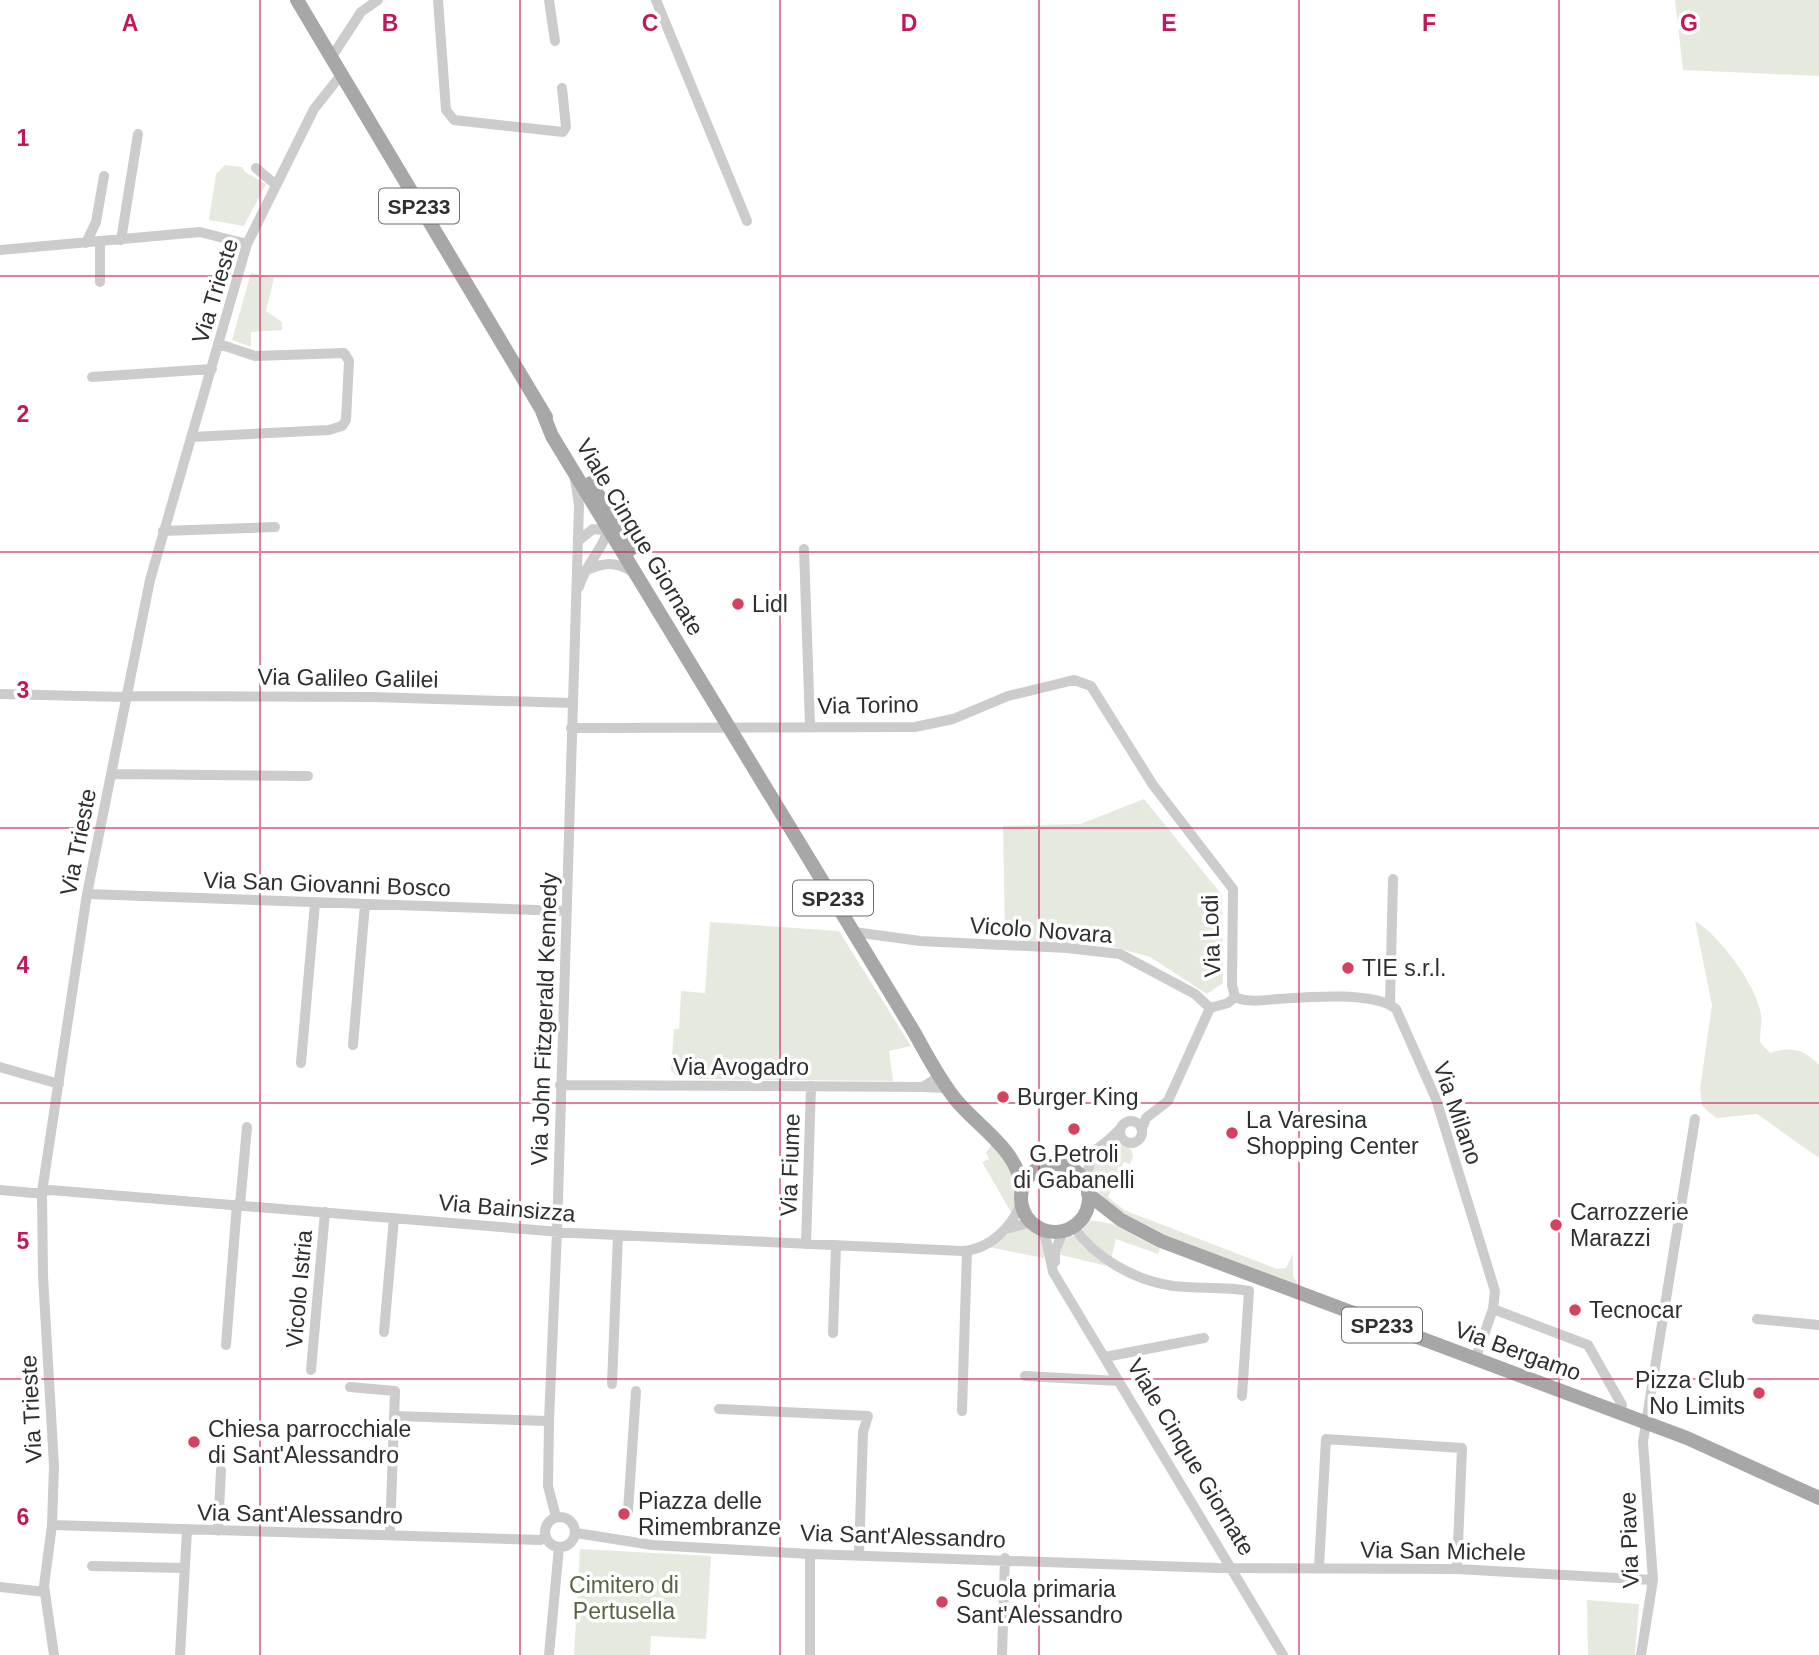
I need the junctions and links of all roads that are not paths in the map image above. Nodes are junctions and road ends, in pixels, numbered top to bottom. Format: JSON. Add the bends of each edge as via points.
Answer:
{"nodes":[{"id":1,"x":297,"y":0,"type":"edge"},
{"id":2,"x":359,"y":0,"type":"edge"},
{"id":3,"x":378,"y":0,"type":"edge"},
{"id":4,"x":438,"y":0,"type":"edge"},
{"id":5,"x":549,"y":0,"type":"edge"},
{"id":6,"x":656,"y":0,"type":"edge"},
{"id":7,"x":357,"y":17,"type":"junction"},
{"id":8,"x":555,"y":41,"type":"dead end"},
{"id":9,"x":331,"y":58,"type":"junction"},
{"id":10,"x":341,"y":75,"type":"junction"},
{"id":11,"x":562,"y":88,"type":"dead end"},
{"id":12,"x":138,"y":134,"type":"dead end"},
{"id":13,"x":256,"y":168,"type":"dead end"},
{"id":14,"x":103,"y":176,"type":"dead end"},
{"id":15,"x":276,"y":185,"type":"junction"},
{"id":16,"x":747,"y":221,"type":"dead end"},
{"id":17,"x":121,"y":240,"type":"junction"},
{"id":18,"x":100,"y":242,"type":"junction"},
{"id":19,"x":86,"y":243,"type":"junction"},
{"id":20,"x":247,"y":244,"type":"junction"},
{"id":21,"x":0,"y":250,"type":"edge"},
{"id":22,"x":100,"y":282,"type":"dead end"},
{"id":23,"x":219,"y":344,"type":"junction"},
{"id":24,"x":212,"y":369,"type":"junction"},
{"id":25,"x":92,"y":376,"type":"dead end"},
{"id":26,"x":191,"y":437,"type":"junction"},
{"id":27,"x":579,"y":472,"type":"junction"},
{"id":28,"x":275,"y":527,"type":"dead end"},
{"id":29,"x":608,"y":530,"type":"junction"},
{"id":30,"x":163,"y":531,"type":"junction"},
{"id":31,"x":578,"y":541,"type":"junction"},
{"id":32,"x":804,"y":549,"type":"dead end"},
{"id":33,"x":585,"y":571,"type":"junction"},
{"id":34,"x":633,"y":572,"type":"junction"},
{"id":35,"x":574,"y":604,"type":"junction"},
{"id":36,"x":666,"y":609,"type":"junction"},
{"id":37,"x":704,"y":682,"type":"junction"},
{"id":38,"x":1083,"y":682,"type":"joint"},
{"id":39,"x":0,"y":694,"type":"edge"},
{"id":40,"x":124,"y":697,"type":"junction"},
{"id":41,"x":572,"y":703,"type":"junction"},
{"id":42,"x":810,"y":725,"type":"junction"},
{"id":43,"x":730,"y":726,"type":"junction"},
{"id":44,"x":571,"y":728,"type":"junction"},
{"id":45,"x":112,"y":774,"type":"junction"},
{"id":46,"x":308,"y":776,"type":"dead end"},
{"id":47,"x":1393,"y":879,"type":"dead end"},
{"id":48,"x":87,"y":894,"type":"junction"},
{"id":49,"x":315,"y":903,"type":"junction"},
{"id":50,"x":365,"y":904,"type":"junction"},
{"id":51,"x":566,"y":911,"type":"junction"},
{"id":52,"x":854,"y":932,"type":"junction"},
{"id":53,"x":1235,"y":997,"type":"junction"},
{"id":54,"x":1390,"y":1004,"type":"junction"},
{"id":55,"x":1210,"y":1007,"type":"junction"},
{"id":56,"x":353,"y":1045,"type":"dead end"},
{"id":57,"x":301,"y":1063,"type":"dead end"},
{"id":58,"x":0,"y":1066,"type":"edge"},
{"id":59,"x":943,"y":1082,"type":"junction"},
{"id":60,"x":59,"y":1084,"type":"junction"},
{"id":61,"x":560,"y":1084,"type":"junction"},
{"id":62,"x":811,"y":1087,"type":"junction"},
{"id":63,"x":965,"y":1110,"type":"junction"},
{"id":64,"x":1153,"y":1112,"type":"junction"},
{"id":65,"x":1695,"y":1119,"type":"dead end"},
{"id":66,"x":1130,"y":1121,"type":"junction"},
{"id":67,"x":247,"y":1126,"type":"dead end"},
{"id":68,"x":1120,"y":1129,"type":"junction"},
{"id":69,"x":1142,"y":1129,"type":"junction"},
{"id":70,"x":1127,"y":1142,"type":"junction"},
{"id":71,"x":1105,"y":1143,"type":"junction"},
{"id":72,"x":1094,"y":1151,"type":"junction"},
{"id":73,"x":1051,"y":1165,"type":"junction"},
{"id":74,"x":1086,"y":1188,"type":"junction"},
{"id":75,"x":0,"y":1190,"type":"edge"},
{"id":76,"x":42,"y":1192,"type":"junction"},
{"id":77,"x":1022,"y":1197,"type":"junction"},
{"id":78,"x":239,"y":1204,"type":"junction"},
{"id":79,"x":325,"y":1212,"type":"junction"},
{"id":80,"x":394,"y":1218,"type":"junction"},
{"id":81,"x":1121,"y":1220,"type":"junction"},
{"id":82,"x":1036,"y":1225,"type":"junction"},
{"id":83,"x":1072,"y":1226,"type":"junction"},
{"id":84,"x":1005,"y":1230,"type":"junction"},
{"id":85,"x":558,"y":1231,"type":"junction"},
{"id":86,"x":618,"y":1235,"type":"junction"},
{"id":87,"x":806,"y":1244,"type":"junction"},
{"id":88,"x":836,"y":1246,"type":"junction"},
{"id":89,"x":967,"y":1251,"type":"junction"},
{"id":90,"x":1060,"y":1282,"type":"junction"},
{"id":91,"x":1493,"y":1309,"type":"junction"},
{"id":92,"x":1757,"y":1319,"type":"dead end"},
{"id":93,"x":1819,"y":1325,"type":"edge"},
{"id":94,"x":383,"y":1332,"type":"dead end"},
{"id":95,"x":834,"y":1333,"type":"dead end"},
{"id":96,"x":1204,"y":1338,"type":"dead end"},
{"id":97,"x":226,"y":1345,"type":"dead end"},
{"id":98,"x":1105,"y":1357,"type":"junction"},
{"id":99,"x":1475,"y":1360,"type":"junction"},
{"id":100,"x":312,"y":1370,"type":"dead end"},
{"id":101,"x":1025,"y":1376,"type":"dead end"},
{"id":102,"x":1119,"y":1381,"type":"junction"},
{"id":103,"x":612,"y":1384,"type":"dead end"},
{"id":104,"x":350,"y":1387,"type":"dead end"},
{"id":105,"x":636,"y":1391,"type":"dead end"},
{"id":106,"x":1242,"y":1396,"type":"dead end"},
{"id":107,"x":719,"y":1409,"type":"dead end"},
{"id":108,"x":962,"y":1411,"type":"dead end"},
{"id":109,"x":1620,"y":1413,"type":"junction"},
{"id":110,"x":394,"y":1416,"type":"junction"},
{"id":111,"x":549,"y":1421,"type":"junction"},
{"id":112,"x":1646,"y":1423,"type":"junction"},
{"id":113,"x":221,"y":1470,"type":"dead end"},
{"id":114,"x":1819,"y":1498,"type":"edge"},
{"id":115,"x":628,"y":1511,"type":"dead end"},
{"id":116,"x":556,"y":1517,"type":"junction"},
{"id":117,"x":52,"y":1525,"type":"junction"},
{"id":118,"x":187,"y":1530,"type":"junction"},
{"id":119,"x":218,"y":1531,"type":"junction"},
{"id":120,"x":576,"y":1533,"type":"junction"},
{"id":121,"x":390,"y":1535,"type":"junction"},
{"id":122,"x":546,"y":1536,"type":"junction"},
{"id":123,"x":559,"y":1547,"type":"junction"},
{"id":124,"x":810,"y":1554,"type":"junction"},
{"id":125,"x":859,"y":1555,"type":"junction"},
{"id":126,"x":1005,"y":1558,"type":"junction"},
{"id":127,"x":92,"y":1566,"type":"dead end"},
{"id":128,"x":1231,"y":1567,"type":"junction"},
{"id":129,"x":1319,"y":1567,"type":"junction"},
{"id":130,"x":184,"y":1568,"type":"junction"},
{"id":131,"x":1457,"y":1569,"type":"junction"},
{"id":132,"x":1653,"y":1580,"type":"junction"},
{"id":133,"x":0,"y":1587,"type":"edge"},
{"id":134,"x":45,"y":1592,"type":"junction"},
{"id":135,"x":54,"y":1655,"type":"edge"},
{"id":136,"x":180,"y":1655,"type":"edge"},
{"id":137,"x":549,"y":1655,"type":"edge"},
{"id":138,"x":810,"y":1655,"type":"edge"},
{"id":139,"x":1002,"y":1655,"type":"edge"},
{"id":140,"x":1283,"y":1655,"type":"edge"},
{"id":141,"x":1641,"y":1655,"type":"edge"}],
"edges":[{"from":1,"to":9,"type":"main road","name":"Viale Cinque Giornate","number":"SP233"},
{"from":2,"to":7,"type":"street"},
{"from":3,"to":7,"type":"street"},
{"from":4,"to":11,"type":"street","via":[[446,110],[453,120],[563,132]]},
{"from":5,"to":8,"type":"street"},
{"from":6,"to":16,"type":"street"},
{"from":7,"to":9,"type":"street"},
{"from":9,"to":10,"type":"main road","name":"Viale Cinque Giornate","number":"SP233"},
{"from":10,"to":15,"type":"street","name":"Via Trieste","via":[[314,109]]},
{"from":10,"to":27,"type":"main road","name":"Viale Cinque Giornate","number":"SP233"},
{"from":12,"to":17,"type":"street"},
{"from":13,"to":15,"type":"street"},
{"from":14,"to":19,"type":"street","via":[[96,222]]},
{"from":15,"to":20,"type":"street","name":"Via Trieste"},
{"from":17,"to":18,"type":"street"},
{"from":17,"to":20,"type":"street","via":[[200,232]]},
{"from":18,"to":19,"type":"street"},
{"from":18,"to":22,"type":"street"},
{"from":19,"to":21,"type":"street"},
{"from":20,"to":23,"type":"street","name":"Via Trieste"},
{"from":23,"to":24,"type":"street","name":"Via Trieste"},
{"from":23,"to":26,"type":"street","via":[[255,356],[344,353],[349,361],[346,420],[330,430]]},
{"from":24,"to":25,"type":"street"},
{"from":24,"to":26,"type":"street","name":"Via Trieste"},
{"from":26,"to":30,"type":"street","name":"Via Trieste"},
{"from":27,"to":29,"type":"main road","name":"Viale Cinque Giornate","number":"SP233"},
{"from":27,"to":31,"type":"street","name":"Via John Fitzgerald Kennedy"},
{"from":27,"to":36,"type":"main road","name":"Viale Cinque Giornate","number":"SP233"},
{"from":28,"to":30,"type":"street"},
{"from":29,"to":31,"type":"street","via":[[593,529]]},
{"from":29,"to":33,"type":"street","name":"Via John Fitzgerald Kennedy"},
{"from":29,"to":34,"type":"main road","name":"Viale Cinque Giornate","number":"SP233"},
{"from":29,"to":36,"type":"street","via":[[625,547]]},
{"from":30,"to":40,"type":"street","name":"Via Trieste"},
{"from":31,"to":35,"type":"street","name":"Via John Fitzgerald Kennedy"},
{"from":32,"to":42,"type":"street"},
{"from":33,"to":34,"type":"street","via":[[609,563]]},
{"from":33,"to":35,"type":"street","name":"Via John Fitzgerald Kennedy"},
{"from":34,"to":37,"type":"main road","name":"Viale Cinque Giornate","number":"SP233"},
{"from":35,"to":41,"type":"street","name":"Via John Fitzgerald Kennedy"},
{"from":36,"to":37,"type":"main road","name":"Viale Cinque Giornate","number":"SP233"},
{"from":37,"to":43,"type":"main road","name":"Viale Cinque Giornate","number":"SP233"},
{"from":38,"to":42,"type":"street","name":"Via Torino","via":[[1074,680],[1008,696],[953,719],[915,727]]},
{"from":38,"to":53,"type":"street","name":"Via Lodi","via":[[1091,686],[1153,785],[1233,889]]},
{"from":39,"to":40,"type":"street","name":"Via Galileo Galilei"},
{"from":40,"to":41,"type":"street","name":"Via Galileo Galilei"},
{"from":40,"to":45,"type":"street","name":"Via Trieste"},
{"from":41,"to":44,"type":"street","name":"Via John Fitzgerald Kennedy"},
{"from":42,"to":43,"type":"street","name":"Via Torino"},
{"from":43,"to":44,"type":"street","name":"Via Torino"},
{"from":43,"to":52,"type":"main road","name":"Viale Cinque Giornate","number":"SP233"},
{"from":44,"to":51,"type":"street","name":"Via John Fitzgerald Kennedy"},
{"from":45,"to":46,"type":"street"},
{"from":45,"to":48,"type":"street","name":"Via Trieste"},
{"from":47,"to":54,"type":"street"},
{"from":48,"to":49,"type":"street","name":"Via San Giovanni Bosco"},
{"from":48,"to":60,"type":"street","name":"Via Trieste"},
{"from":49,"to":50,"type":"street","name":"Via San Giovanni Bosco"},
{"from":49,"to":57,"type":"street"},
{"from":50,"to":51,"type":"street","name":"Via San Giovanni Bosco"},
{"from":50,"to":56,"type":"street"},
{"from":51,"to":61,"type":"street","name":"Via John Fitzgerald Kennedy"},
{"from":52,"to":55,"type":"street","name":"Vicolo Novara","via":[[920,941],[1120,954],[1195,994]]},
{"from":52,"to":59,"type":"main road","name":"Viale Cinque Giornate","number":"SP233"},
{"from":53,"to":54,"type":"street","name":"Via Lodi","via":[[1340,998]]},
{"from":53,"to":55,"type":"street"},
{"from":54,"to":91,"type":"street","name":"Via Milano","via":[[1401,1017],[1436,1099],[1495,1291]]},
{"from":55,"to":64,"type":"street","via":[[1168,1101]]},
{"from":58,"to":60,"type":"street"},
{"from":59,"to":62,"type":"street","name":"Via Avogadro","via":[[923,1087]]},
{"from":59,"to":63,"type":"main road","name":"Viale Cinque Giornate","number":"SP233"},
{"from":60,"to":76,"type":"street","name":"Via Trieste"},
{"from":61,"to":62,"type":"street","name":"Via Avogadro"},
{"from":61,"to":85,"type":"street","name":"Via John Fitzgerald Kennedy"},
{"from":62,"to":87,"type":"street","name":"Via Fiume"},
{"from":63,"to":73,"type":"main road","name":"Viale Cinque Giornate","number":"SP233","via":[[1020,1156]]},
{"from":63,"to":77,"type":"main road","name":"Viale Cinque Giornate","number":"SP233","via":[[1014,1160]]},
{"from":64,"to":66,"type":"street"},
{"from":64,"to":69,"type":"street"},
{"from":65,"to":112,"type":"street","name":"Via Piave"},
{"from":66,"to":68,"type":"street"},
{"from":66,"to":69,"type":"street"},
{"from":67,"to":78,"type":"street"},
{"from":68,"to":70,"type":"street"},
{"from":68,"to":71,"type":"street"},
{"from":69,"to":70,"type":"street","via":[[1138,1141]]},
{"from":70,"to":71,"type":"street"},
{"from":71,"to":72,"type":"street"},
{"from":72,"to":73,"type":"street","via":[[1071,1163]]},
{"from":72,"to":74,"type":"street"},
{"from":73,"to":74,"type":"main road","number":"SP233","via":[[1073,1170]]},
{"from":73,"to":77,"type":"main road","via":[[1033,1172]]},
{"from":74,"to":81,"type":"main road","name":"Via Bergamo","number":"SP233"},
{"from":74,"to":83,"type":"main road","via":[[1088,1206]]},
{"from":75,"to":76,"type":"street","name":"Via Bainsizza"},
{"from":76,"to":78,"type":"street","name":"Via Bainsizza"},
{"from":76,"to":117,"type":"street","name":"Via Trieste","via":[[54,1465]]},
{"from":77,"to":82,"type":"main road","number":"SP233"},
{"from":77,"to":84,"type":"street","name":"Via Bainsizza"},
{"from":78,"to":79,"type":"street","name":"Via Bainsizza"},
{"from":78,"to":97,"type":"street"},
{"from":79,"to":80,"type":"street","name":"Via Bainsizza"},
{"from":79,"to":100,"type":"street","name":"Vicolo Istria"},
{"from":80,"to":85,"type":"street","name":"Via Bainsizza"},
{"from":80,"to":94,"type":"street"},
{"from":81,"to":83,"type":"main road","name":"Via Bergamo","number":"SP233","via":[[1099,1215]]},
{"from":81,"to":99,"type":"main road","name":"Via Bergamo","number":"SP233","via":[[1180,1249]]},
{"from":82,"to":83,"type":"main road","number":"SP233"},
{"from":82,"to":84,"type":"street","name":"Via Bainsizza"},
{"from":82,"to":90,"type":"street","name":"Viale Cinque Giornate","via":[[1046,1239],[1053,1272]]},
{"from":83,"to":90,"type":"street","name":"Viale Cinque Giornate","via":[[1054,1259]]},
{"from":83,"to":106,"type":"street","via":[[1109,1264],[1148,1279],[1249,1291]]},
{"from":84,"to":89,"type":"street","name":"Via Bainsizza"},
{"from":85,"to":86,"type":"street","name":"Via Bainsizza"},
{"from":85,"to":111,"type":"street","name":"Via John Fitzgerald Kennedy"},
{"from":86,"to":87,"type":"street","name":"Via Bainsizza"},
{"from":86,"to":103,"type":"street"},
{"from":87,"to":88,"type":"street","name":"Via Bainsizza"},
{"from":88,"to":89,"type":"street","name":"Via Bainsizza"},
{"from":88,"to":95,"type":"street"},
{"from":89,"to":108,"type":"street"},
{"from":90,"to":98,"type":"street","name":"Viale Cinque Giornate"},
{"from":91,"to":99,"type":"street","name":"Via Milano"},
{"from":91,"to":109,"type":"street","via":[[1588,1345],[1622,1405]]},
{"from":92,"to":93,"type":"street"},
{"from":96,"to":98,"type":"street"},
{"from":98,"to":102,"type":"street","name":"Viale Cinque Giornate"},
{"from":99,"to":109,"type":"main road","name":"Via Bergamo","number":"SP233"},
{"from":101,"to":102,"type":"street"},
{"from":102,"to":128,"type":"street","name":"Viale Cinque Giornate"},
{"from":104,"to":110,"type":"street","via":[[395,1391]]},
{"from":105,"to":115,"type":"street"},
{"from":107,"to":125,"type":"street","via":[[868,1416],[863,1432]]},
{"from":109,"to":112,"type":"main road","name":"Via Bergamo","number":"SP233"},
{"from":110,"to":111,"type":"street"},
{"from":110,"to":121,"type":"street"},
{"from":111,"to":116,"type":"street","name":"Via John Fitzgerald Kennedy","via":[[548,1486]]},
{"from":112,"to":114,"type":"main road","name":"Via Bergamo","number":"SP233"},
{"from":112,"to":132,"type":"street","name":"Via Piave","via":[[1643,1442]]},
{"from":113,"to":119,"type":"street"},
{"from":116,"to":120,"type":"street","via":[[569,1519]]},
{"from":116,"to":122,"type":"street","via":[[546,1526]]},
{"from":117,"to":118,"type":"street","name":"Via Sant'Alessandro"},
{"from":117,"to":134,"type":"street","name":"Via Trieste"},
{"from":118,"to":119,"type":"street","name":"Via Sant'Alessandro"},
{"from":118,"to":130,"type":"street"},
{"from":119,"to":121,"type":"street","name":"Via Sant'Alessandro"},
{"from":120,"to":123,"type":"street","via":[[571,1543]]},
{"from":120,"to":124,"type":"street","name":"Via Sant'Alessandro","via":[[652,1545]]},
{"from":121,"to":122,"type":"street","name":"Via Sant'Alessandro","via":[[540,1540]]},
{"from":122,"to":123,"type":"street"},
{"from":123,"to":137,"type":"street"},
{"from":124,"to":125,"type":"street","name":"Via Sant'Alessandro"},
{"from":124,"to":138,"type":"street"},
{"from":125,"to":126,"type":"street","name":"Via Sant'Alessandro"},
{"from":126,"to":128,"type":"street","name":"Via Sant'Alessandro"},
{"from":126,"to":139,"type":"street"},
{"from":127,"to":130,"type":"street"},
{"from":128,"to":129,"type":"street","name":"Via San Michele"},
{"from":128,"to":140,"type":"street","name":"Viale Cinque Giornate"},
{"from":129,"to":131,"type":"street","name":"Via San Michele"},
{"from":129,"to":131,"type":"street","via":[[1326,1438],[1462,1448]]},
{"from":130,"to":136,"type":"street"},
{"from":131,"to":132,"type":"street","name":"Via San Michele"},
{"from":132,"to":141,"type":"street","name":"Via Piave"},
{"from":133,"to":134,"type":"street"},
{"from":134,"to":135,"type":"street","name":"Via Trieste"}]}
